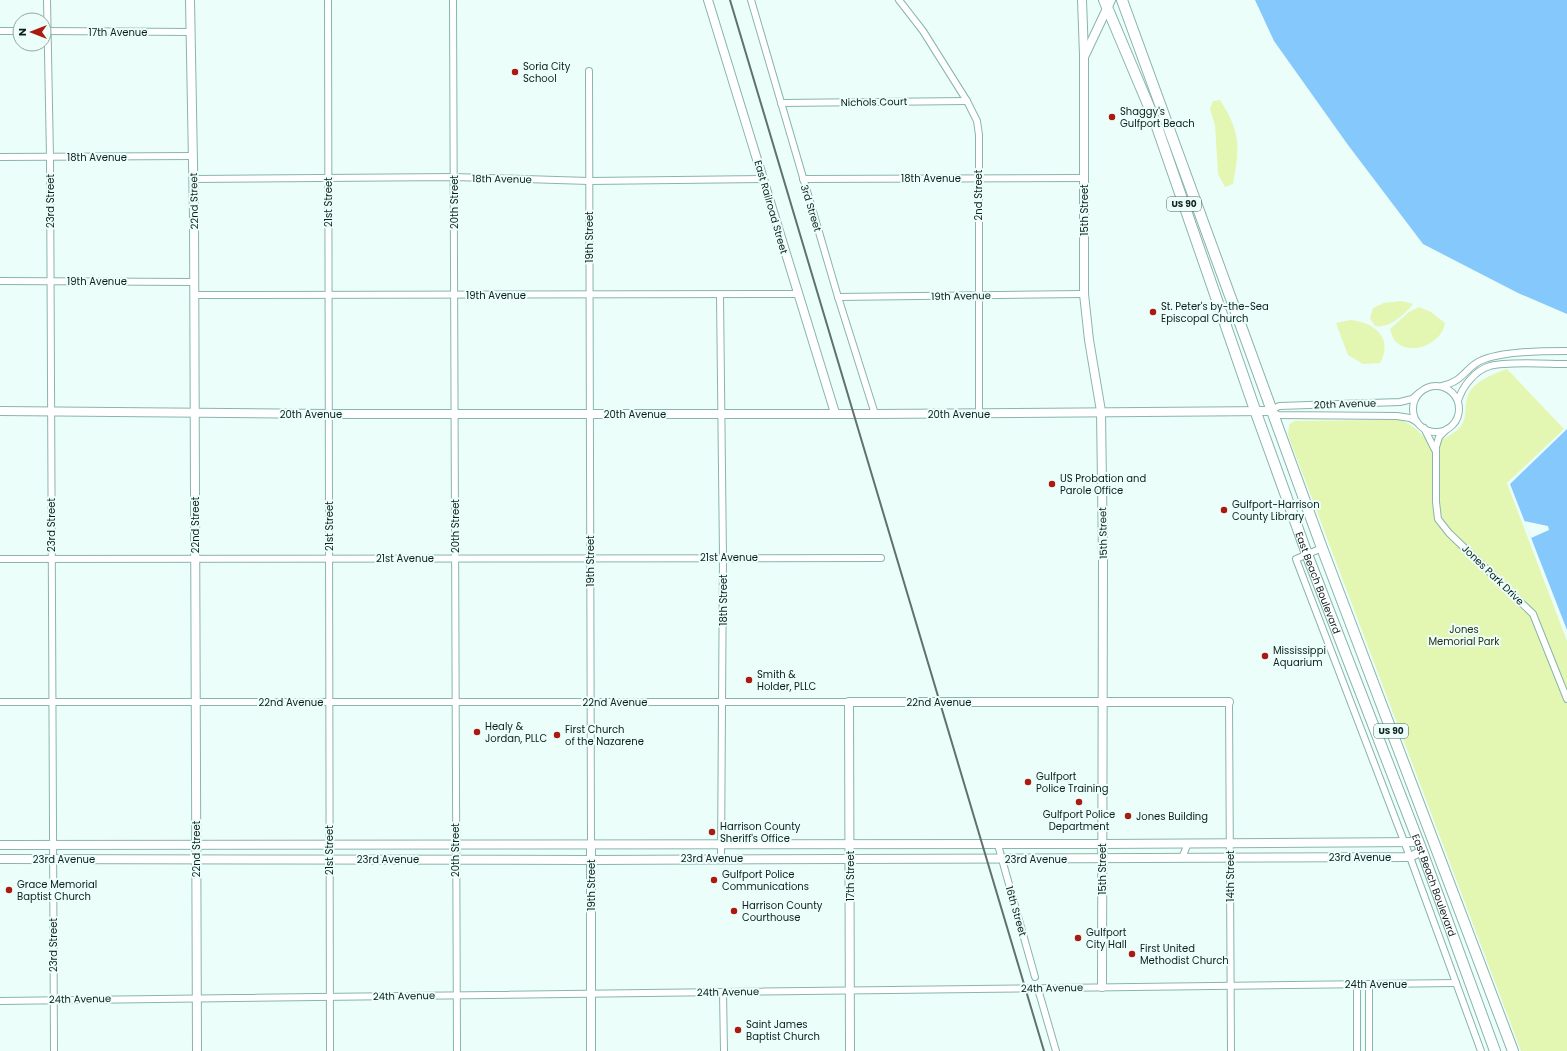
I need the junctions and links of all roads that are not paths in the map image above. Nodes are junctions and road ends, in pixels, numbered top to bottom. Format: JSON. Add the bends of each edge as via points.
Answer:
{"nodes":[{"id":1,"x":47,"y":0,"type":"edge"},
{"id":2,"x":190,"y":0,"type":"edge"},
{"id":3,"x":328,"y":0,"type":"edge"},
{"id":4,"x":453,"y":0,"type":"edge"},
{"id":5,"x":708,"y":0,"type":"edge"},
{"id":6,"x":751,"y":0,"type":"edge"},
{"id":7,"x":899,"y":0,"type":"edge"},
{"id":8,"x":1082,"y":0,"type":"edge"},
{"id":9,"x":1122,"y":0,"type":"edge"},
{"id":10,"x":1108,"y":3,"type":"edge"},
{"id":11,"x":47,"y":12,"type":"edge"},
{"id":12,"x":0,"y":31,"type":"edge"},
{"id":13,"x":12,"y":31,"type":"edge"},
{"id":14,"x":52,"y":31,"type":"edge"},
{"id":15,"x":192,"y":32,"type":"junction"},
{"id":16,"x":47,"y":52,"type":"edge"},
{"id":17,"x":1084,"y":55,"type":"junction"},
{"id":18,"x":589,"y":71,"type":"dead end"},
{"id":19,"x":967,"y":101,"type":"junction"},
{"id":20,"x":781,"y":103,"type":"junction"},
{"id":21,"x":193,"y":156,"type":"junction"},
{"id":22,"x":0,"y":157,"type":"edge"},
{"id":23,"x":50,"y":157,"type":"junction"},
{"id":24,"x":454,"y":178,"type":"junction"},
{"id":25,"x":978,"y":178,"type":"junction"},
{"id":26,"x":1083,"y":178,"type":"junction"},
{"id":27,"x":194,"y":179,"type":"junction"},
{"id":28,"x":328,"y":179,"type":"junction"},
{"id":29,"x":763,"y":179,"type":"junction"},
{"id":30,"x":803,"y":179,"type":"junction"},
{"id":31,"x":589,"y":180,"type":"junction"},
{"id":32,"x":49,"y":280,"type":"junction"},
{"id":33,"x":0,"y":281,"type":"edge"},
{"id":34,"x":194,"y":282,"type":"junction"},
{"id":35,"x":797,"y":294,"type":"junction"},
{"id":36,"x":1084,"y":294,"type":"junction"},
{"id":37,"x":194,"y":295,"type":"junction"},
{"id":38,"x":328,"y":295,"type":"junction"},
{"id":39,"x":454,"y":295,"type":"junction"},
{"id":40,"x":589,"y":295,"type":"junction"},
{"id":41,"x":720,"y":295,"type":"junction"},
{"id":42,"x":979,"y":296,"type":"junction"},
{"id":43,"x":838,"y":297,"type":"junction"},
{"id":44,"x":1567,"y":351,"type":"edge"},
{"id":45,"x":1567,"y":364,"type":"edge"},
{"id":46,"x":1441,"y":386,"type":"junction"},
{"id":47,"x":1419,"y":393,"type":"junction"},
{"id":48,"x":1458,"y":401,"type":"junction"},
{"id":49,"x":1255,"y":410,"type":"junction"},
{"id":50,"x":0,"y":411,"type":"edge"},
{"id":51,"x":50,"y":411,"type":"junction"},
{"id":52,"x":1101,"y":411,"type":"junction"},
{"id":53,"x":1270,"y":411,"type":"junction"},
{"id":54,"x":194,"y":413,"type":"junction"},
{"id":55,"x":722,"y":413,"type":"junction"},
{"id":56,"x":835,"y":413,"type":"junction"},
{"id":57,"x":329,"y":414,"type":"junction"},
{"id":58,"x":454,"y":414,"type":"junction"},
{"id":59,"x":590,"y":414,"type":"junction"},
{"id":60,"x":875,"y":414,"type":"junction"},
{"id":61,"x":979,"y":414,"type":"junction"},
{"id":62,"x":1417,"y":422,"type":"junction"},
{"id":63,"x":1424,"y":428,"type":"junction"},
{"id":64,"x":1447,"y":429,"type":"junction"},
{"id":65,"x":1436,"y":451,"type":"junction"},
{"id":66,"x":1322,"y":548,"type":"junction"},
{"id":67,"x":1307,"y":554,"type":"junction"},
{"id":68,"x":723,"y":557,"type":"junction"},
{"id":69,"x":195,"y":558,"type":"junction"},
{"id":70,"x":329,"y":558,"type":"junction"},
{"id":71,"x":455,"y":558,"type":"junction"},
{"id":72,"x":590,"y":558,"type":"junction"},
{"id":73,"x":881,"y":558,"type":"dead end"},
{"id":74,"x":0,"y":559,"type":"edge"},
{"id":75,"x":51,"y":559,"type":"junction"},
{"id":76,"x":1567,"y":699,"type":"edge"},
{"id":77,"x":0,"y":702,"type":"edge"},
{"id":78,"x":52,"y":702,"type":"junction"},
{"id":79,"x":196,"y":702,"type":"junction"},
{"id":80,"x":328,"y":702,"type":"junction"},
{"id":81,"x":455,"y":702,"type":"junction"},
{"id":82,"x":590,"y":702,"type":"junction"},
{"id":83,"x":723,"y":702,"type":"junction"},
{"id":84,"x":850,"y":702,"type":"junction"},
{"id":85,"x":1102,"y":702,"type":"junction"},
{"id":86,"x":1229,"y":702,"type":"joint"},
{"id":87,"x":1405,"y":842,"type":"junction"},
{"id":88,"x":1188,"y":843,"type":"junction"},
{"id":89,"x":1230,"y":843,"type":"junction"},
{"id":90,"x":591,"y":844,"type":"junction"},
{"id":91,"x":722,"y":844,"type":"junction"},
{"id":92,"x":1102,"y":844,"type":"junction"},
{"id":93,"x":0,"y":845,"type":"edge"},
{"id":94,"x":52,"y":845,"type":"junction"},
{"id":95,"x":196,"y":845,"type":"junction"},
{"id":96,"x":329,"y":845,"type":"junction"},
{"id":97,"x":455,"y":845,"type":"junction"},
{"id":98,"x":850,"y":845,"type":"junction"},
{"id":99,"x":998,"y":845,"type":"junction"},
{"id":100,"x":1421,"y":846,"type":"junction"},
{"id":101,"x":1410,"y":857,"type":"junction"},
{"id":102,"x":721,"y":858,"type":"junction"},
{"id":103,"x":850,"y":858,"type":"junction"},
{"id":104,"x":1102,"y":858,"type":"junction"},
{"id":105,"x":1182,"y":858,"type":"junction"},
{"id":106,"x":1230,"y":858,"type":"junction"},
{"id":107,"x":0,"y":859,"type":"edge"},
{"id":108,"x":53,"y":859,"type":"junction"},
{"id":109,"x":196,"y":859,"type":"junction"},
{"id":110,"x":329,"y":859,"type":"junction"},
{"id":111,"x":455,"y":859,"type":"junction"},
{"id":112,"x":1000,"y":859,"type":"junction"},
{"id":113,"x":591,"y":860,"type":"junction"},
{"id":114,"x":1448,"y":922,"type":"junction"},
{"id":115,"x":1036,"y":977,"type":"dead end"},
{"id":116,"x":1456,"y":983,"type":"junction"},
{"id":117,"x":1357,"y":984,"type":"junction"},
{"id":118,"x":1369,"y":984,"type":"junction"},
{"id":119,"x":1231,"y":985,"type":"junction"},
{"id":120,"x":1102,"y":987,"type":"junction"},
{"id":121,"x":1038,"y":989,"type":"junction"},
{"id":122,"x":850,"y":990,"type":"junction"},
{"id":123,"x":723,"y":992,"type":"junction"},
{"id":124,"x":591,"y":993,"type":"junction"},
{"id":125,"x":456,"y":995,"type":"junction"},
{"id":126,"x":330,"y":997,"type":"junction"},
{"id":127,"x":197,"y":998,"type":"junction"},
{"id":128,"x":53,"y":999,"type":"junction"},
{"id":129,"x":0,"y":1001,"type":"edge"},
{"id":130,"x":54,"y":1051,"type":"edge"},
{"id":131,"x":197,"y":1051,"type":"edge"},
{"id":132,"x":330,"y":1051,"type":"edge"},
{"id":133,"x":457,"y":1051,"type":"edge"},
{"id":134,"x":591,"y":1051,"type":"edge"},
{"id":135,"x":724,"y":1051,"type":"edge"},
{"id":136,"x":850,"y":1051,"type":"edge"},
{"id":137,"x":1056,"y":1051,"type":"edge"},
{"id":138,"x":1231,"y":1051,"type":"edge"},
{"id":139,"x":1357,"y":1051,"type":"edge"},
{"id":140,"x":1369,"y":1051,"type":"edge"},
{"id":141,"x":1481,"y":1051,"type":"edge"},
{"id":142,"x":1488,"y":1051,"type":"edge"},
{"id":143,"x":1495,"y":1051,"type":"edge"},
{"id":144,"x":1513,"y":1051,"type":"edge"}],
"edges":[{"from":1,"to":11,"type":"street","name":"23rd Street"},
{"from":2,"to":15,"type":"street","name":"22nd Street"},
{"from":3,"to":28,"type":"street","name":"21st Street"},
{"from":4,"to":24,"type":"street","name":"20th Street"},
{"from":5,"to":29,"type":"street","name":"East Railroad Street"},
{"from":6,"to":20,"type":"street","name":"3rd Street"},
{"from":7,"to":19,"type":"street","name":"2nd Street","via":[[923,31]]},
{"from":8,"to":17,"type":"street","name":"15th Street"},
{"from":9,"to":53,"type":"main road","name":"East Beach Boulevard","number":"US 90"},
{"from":10,"to":17,"type":"street","name":"15th Street"},
{"from":10,"to":49,"type":"main road","name":"East Beach Boulevard","number":"US 90","via":[[1155,121]]},
{"from":12,"to":13,"type":"street"},
{"from":14,"to":15,"type":"street","name":"17th Avenue"},
{"from":15,"to":21,"type":"street","name":"22nd Street"},
{"from":16,"to":23,"type":"street","name":"23rd Street"},
{"from":17,"to":26,"type":"street","name":"15th Street"},
{"from":18,"to":31,"type":"street","name":"19th Street"},
{"from":19,"to":20,"type":"street","name":"Nichols Court"},
{"from":19,"to":25,"type":"street","name":"2nd Street","via":[[977,121]]},
{"from":20,"to":30,"type":"street","name":"3rd Street"},
{"from":21,"to":23,"type":"street","name":"18th Avenue"},
{"from":21,"to":27,"type":"street","name":"22nd Street"},
{"from":22,"to":23,"type":"street","name":"18th Avenue"},
{"from":23,"to":32,"type":"street","name":"23rd Street"},
{"from":24,"to":28,"type":"street","name":"18th Avenue"},
{"from":24,"to":31,"type":"street","name":"18th Avenue"},
{"from":24,"to":39,"type":"street","name":"20th Street"},
{"from":25,"to":26,"type":"street","name":"18th Avenue"},
{"from":25,"to":30,"type":"street","name":"18th Avenue"},
{"from":25,"to":42,"type":"street","name":"2nd Street"},
{"from":26,"to":36,"type":"street","name":"15th Street"},
{"from":27,"to":28,"type":"street","name":"18th Avenue"},
{"from":27,"to":34,"type":"street","name":"22nd Street"},
{"from":28,"to":38,"type":"street","name":"21st Street"},
{"from":29,"to":31,"type":"street","name":"18th Avenue"},
{"from":29,"to":35,"type":"street","name":"East Railroad Street"},
{"from":30,"to":43,"type":"street","name":"3rd Street"},
{"from":31,"to":40,"type":"street","name":"19th Street"},
{"from":32,"to":33,"type":"street","name":"19th Avenue"},
{"from":32,"to":34,"type":"street","name":"19th Avenue"},
{"from":32,"to":51,"type":"street","name":"23rd Street"},
{"from":34,"to":37,"type":"street","name":"22nd Street"},
{"from":35,"to":41,"type":"street","name":"19th Avenue"},
{"from":35,"to":56,"type":"street","name":"East Railroad Street"},
{"from":36,"to":42,"type":"street","name":"19th Avenue"},
{"from":36,"to":52,"type":"street","name":"15th Street"},
{"from":37,"to":38,"type":"street","name":"19th Avenue"},
{"from":37,"to":54,"type":"street","name":"22nd Street"},
{"from":38,"to":39,"type":"street","name":"19th Avenue"},
{"from":38,"to":57,"type":"street","name":"21st Street"},
{"from":39,"to":40,"type":"street","name":"19th Avenue"},
{"from":39,"to":58,"type":"street","name":"20th Street"},
{"from":40,"to":41,"type":"street","name":"19th Avenue"},
{"from":40,"to":59,"type":"street","name":"19th Street"},
{"from":41,"to":55,"type":"street","name":"18th Street"},
{"from":42,"to":43,"type":"street","name":"19th Avenue"},
{"from":42,"to":61,"type":"street","name":"2nd Street"},
{"from":43,"to":60,"type":"street","name":"3rd Street"},
{"from":44,"to":46,"type":"street","via":[[1489,358],[1475,364],[1459,380]]},
{"from":45,"to":48,"type":"street","via":[[1490,366],[1472,378]]},
{"from":46,"to":47,"type":"street","via":[[1429,387]]},
{"from":46,"to":48,"type":"street","via":[[1452,391]]},
{"from":47,"to":53,"type":"street","name":"20th Avenue","via":[[1412,399],[1400,402],[1279,406]]},
{"from":47,"to":62,"type":"street","via":[[1413,408]]},
{"from":48,"to":64,"type":"street","via":[[1458,417]]},
{"from":49,"to":52,"type":"street","name":"20th Avenue"},
{"from":49,"to":53,"type":"street","name":"20th Avenue"},
{"from":49,"to":67,"type":"main road","name":"East Beach Boulevard","number":"US 90"},
{"from":50,"to":51,"type":"street","name":"20th Avenue"},
{"from":51,"to":54,"type":"street","name":"20th Avenue"},
{"from":51,"to":75,"type":"street","name":"23rd Street"},
{"from":52,"to":61,"type":"street","name":"20th Avenue"},
{"from":52,"to":85,"type":"street","name":"15th Street"},
{"from":53,"to":62,"type":"street","name":"20th Avenue","via":[[1278,415],[1397,416]]},
{"from":53,"to":66,"type":"main road","name":"East Beach Boulevard","number":"US 90"},
{"from":54,"to":57,"type":"street","name":"20th Avenue"},
{"from":54,"to":69,"type":"street","name":"22nd Street"},
{"from":55,"to":56,"type":"street","name":"20th Avenue"},
{"from":55,"to":59,"type":"street","name":"20th Avenue"},
{"from":55,"to":68,"type":"street","name":"18th Street"},
{"from":56,"to":60,"type":"street","name":"20th Avenue"},
{"from":57,"to":58,"type":"street","name":"20th Avenue"},
{"from":57,"to":70,"type":"street","name":"21st Street"},
{"from":58,"to":59,"type":"street","name":"20th Avenue"},
{"from":58,"to":71,"type":"street","name":"20th Street"},
{"from":59,"to":72,"type":"street","name":"19th Street"},
{"from":60,"to":61,"type":"street","name":"20th Avenue"},
{"from":62,"to":63,"type":"street"},
{"from":63,"to":64,"type":"street","via":[[1436,432]]},
{"from":63,"to":65,"type":"street"},
{"from":64,"to":65,"type":"street","via":[[1439,437]]},
{"from":65,"to":76,"type":"street","name":"Jones Park Drive","via":[[1438,519],[1449,533],[1533,614]]},
{"from":66,"to":67,"type":"street"},
{"from":66,"to":144,"type":"main road","name":"East Beach Boulevard","number":"US 90"},
{"from":67,"to":87,"type":"street","via":[[1296,559]]},
{"from":67,"to":100,"type":"main road","name":"East Beach Boulevard","number":"US 90"},
{"from":68,"to":72,"type":"street","name":"21st Avenue"},
{"from":68,"to":73,"type":"street","name":"21st Avenue"},
{"from":68,"to":83,"type":"street","name":"18th Street"},
{"from":69,"to":70,"type":"street","name":"21st Avenue"},
{"from":69,"to":75,"type":"street","name":"21st Avenue"},
{"from":69,"to":79,"type":"street","name":"22nd Street"},
{"from":70,"to":71,"type":"street","name":"21st Avenue"},
{"from":70,"to":80,"type":"street","name":"21st Street"},
{"from":71,"to":72,"type":"street","name":"21st Avenue"},
{"from":71,"to":81,"type":"street","name":"20th Street"},
{"from":72,"to":82,"type":"street","name":"19th Street"},
{"from":74,"to":75,"type":"street","name":"21st Avenue"},
{"from":75,"to":78,"type":"street","name":"23rd Street"},
{"from":77,"to":78,"type":"street","name":"22nd Avenue"},
{"from":78,"to":79,"type":"street","name":"22nd Avenue"},
{"from":78,"to":94,"type":"street","name":"23rd Street"},
{"from":79,"to":80,"type":"street","name":"22nd Avenue"},
{"from":79,"to":95,"type":"street","name":"22nd Street"},
{"from":80,"to":81,"type":"street","name":"22nd Avenue"},
{"from":80,"to":96,"type":"street","name":"21st Street"},
{"from":81,"to":82,"type":"street","name":"22nd Avenue"},
{"from":81,"to":97,"type":"street","name":"20th Street"},
{"from":82,"to":83,"type":"street","name":"22nd Avenue"},
{"from":82,"to":90,"type":"street","name":"19th Street"},
{"from":83,"to":84,"type":"street","name":"22nd Avenue"},
{"from":83,"to":91,"type":"street","name":"18th Street"},
{"from":84,"to":85,"type":"street","name":"22nd Avenue"},
{"from":84,"to":98,"type":"street","name":"17th Street"},
{"from":85,"to":86,"type":"street","name":"22nd Avenue"},
{"from":85,"to":92,"type":"street","name":"15th Street"},
{"from":86,"to":89,"type":"street","name":"14th Street"},
{"from":87,"to":89,"type":"street","name":"23rd Avenue"},
{"from":87,"to":100,"type":"street","name":"23rd Avenue"},
{"from":87,"to":101,"type":"street"},
{"from":88,"to":89,"type":"street","name":"23rd Avenue"},
{"from":88,"to":92,"type":"street","name":"23rd Avenue"},
{"from":88,"to":105,"type":"street"},
{"from":89,"to":106,"type":"street","name":"14th Street"},
{"from":90,"to":91,"type":"street","name":"23rd Avenue"},
{"from":90,"to":97,"type":"street","name":"23rd Avenue"},
{"from":90,"to":113,"type":"street","name":"19th Street"},
{"from":91,"to":98,"type":"street","name":"23rd Avenue"},
{"from":91,"to":102,"type":"street","name":"18th Street"},
{"from":92,"to":99,"type":"street","name":"23rd Avenue"},
{"from":92,"to":104,"type":"street","name":"15th Street"},
{"from":93,"to":94,"type":"street","name":"23rd Avenue"},
{"from":94,"to":95,"type":"street","name":"23rd Avenue"},
{"from":94,"to":108,"type":"street","name":"23rd Street"},
{"from":95,"to":96,"type":"street","name":"23rd Avenue"},
{"from":95,"to":109,"type":"street","name":"22nd Street"},
{"from":96,"to":97,"type":"street","name":"23rd Avenue"},
{"from":96,"to":110,"type":"street","name":"21st Street"},
{"from":97,"to":111,"type":"street","name":"20th Street"},
{"from":98,"to":99,"type":"street","name":"23rd Avenue"},
{"from":98,"to":103,"type":"street","name":"17th Street"},
{"from":99,"to":112,"type":"street","name":"16th Street"},
{"from":100,"to":101,"type":"street","name":"23rd Avenue"},
{"from":100,"to":114,"type":"main road","name":"East Beach Boulevard","number":"US 90"},
{"from":101,"to":106,"type":"street","name":"23rd Avenue"},
{"from":101,"to":116,"type":"street"},
{"from":102,"to":103,"type":"street","name":"23rd Avenue"},
{"from":102,"to":113,"type":"street","name":"23rd Avenue"},
{"from":103,"to":112,"type":"street","name":"23rd Avenue"},
{"from":103,"to":122,"type":"street","name":"17th Street"},
{"from":104,"to":105,"type":"street","name":"23rd Avenue"},
{"from":104,"to":112,"type":"street","name":"23rd Avenue"},
{"from":104,"to":120,"type":"street","name":"15th Street"},
{"from":105,"to":106,"type":"street","name":"23rd Avenue"},
{"from":106,"to":119,"type":"street","name":"14th Street"},
{"from":107,"to":108,"type":"street","name":"23rd Avenue"},
{"from":108,"to":109,"type":"street","name":"23rd Avenue"},
{"from":108,"to":128,"type":"street","name":"23rd Street"},
{"from":109,"to":110,"type":"street","name":"23rd Avenue"},
{"from":109,"to":127,"type":"street","name":"22nd Street"},
{"from":110,"to":111,"type":"street","name":"23rd Avenue"},
{"from":110,"to":126,"type":"street","name":"21st Street"},
{"from":111,"to":113,"type":"street","name":"23rd Avenue"},
{"from":111,"to":125,"type":"street","name":"20th Street"},
{"from":112,"to":115,"type":"street","name":"16th Street"},
{"from":113,"to":124,"type":"street","name":"19th Street"},
{"from":114,"to":142,"type":"main road","via":[[1450,941]]},
{"from":114,"to":143,"type":"main road","name":"East Beach Boulevard","number":"US 90"},
{"from":116,"to":118,"type":"street","name":"24th Avenue"},
{"from":116,"to":141,"type":"street"},
{"from":117,"to":118,"type":"street","name":"24th Avenue"},
{"from":117,"to":119,"type":"street","name":"24th Avenue"},
{"from":117,"to":139,"type":"street"},
{"from":118,"to":140,"type":"street"},
{"from":119,"to":120,"type":"street","name":"24th Avenue"},
{"from":119,"to":138,"type":"street","name":"14th Street"},
{"from":120,"to":121,"type":"street","name":"24th Avenue"},
{"from":121,"to":122,"type":"street","name":"24th Avenue"},
{"from":121,"to":137,"type":"street"},
{"from":122,"to":123,"type":"street","name":"24th Avenue"},
{"from":122,"to":136,"type":"street","name":"17th Street"},
{"from":123,"to":124,"type":"street","name":"24th Avenue"},
{"from":123,"to":135,"type":"street"},
{"from":124,"to":125,"type":"street","name":"24th Avenue"},
{"from":124,"to":134,"type":"street","name":"19th Street"},
{"from":125,"to":126,"type":"street","name":"24th Avenue"},
{"from":125,"to":133,"type":"street","name":"20th Street"},
{"from":126,"to":127,"type":"street","name":"24th Avenue"},
{"from":126,"to":132,"type":"street","name":"21st Street"},
{"from":127,"to":128,"type":"street","name":"24th Avenue"},
{"from":127,"to":131,"type":"street","name":"22nd Street"},
{"from":128,"to":129,"type":"street","name":"24th Avenue"},
{"from":128,"to":130,"type":"street","name":"23rd Street"}]}
